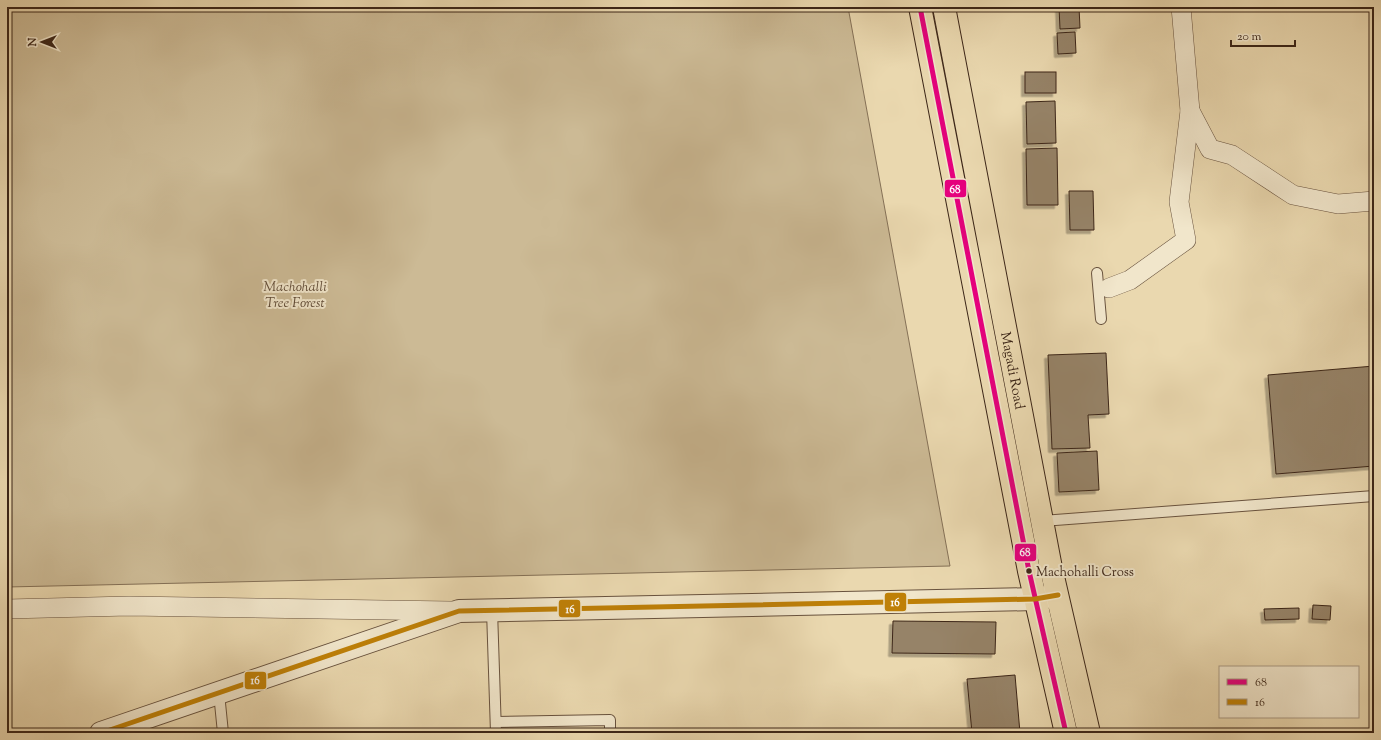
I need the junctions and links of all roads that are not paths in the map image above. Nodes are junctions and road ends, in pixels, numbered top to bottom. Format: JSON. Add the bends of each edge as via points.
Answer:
{"nodes":[{"id":1,"x":920,"y":7,"type":"edge"},
{"id":2,"x":944,"y":7,"type":"edge"},
{"id":3,"x":1182,"y":7,"type":"edge"},
{"id":4,"x":1190,"y":110,"type":"junction"},
{"id":5,"x":1374,"y":201,"type":"edge"},
{"id":6,"x":1097,"y":273,"type":"dead end"},
{"id":7,"x":1103,"y":289,"type":"junction"},
{"id":8,"x":1101,"y":319,"type":"dead end"},
{"id":9,"x":1374,"y":496,"type":"edge"},
{"id":10,"x":1042,"y":521,"type":"junction"},
{"id":11,"x":1058,"y":595,"type":"junction"},
{"id":12,"x":1035,"y":599,"type":"junction"},
{"id":13,"x":7,"y":609,"type":"edge"},
{"id":14,"x":492,"y":610,"type":"junction"},
{"id":15,"x":459,"y":611,"type":"junction"},
{"id":16,"x":219,"y":693,"type":"junction"},
{"id":17,"x":496,"y":722,"type":"junction"},
{"id":18,"x":101,"y":733,"type":"edge"},
{"id":19,"x":223,"y":733,"type":"edge"},
{"id":20,"x":496,"y":733,"type":"edge"},
{"id":21,"x":610,"y":733,"type":"edge"},
{"id":22,"x":1066,"y":733,"type":"edge"},
{"id":23,"x":1089,"y":733,"type":"edge"}],
"edges":[{"from":1,"to":12,"type":"main road","name":"Magadi Road"},
{"from":2,"to":10,"type":"main road","name":"Magadi Road"},
{"from":3,"to":4,"type":"street"},
{"from":4,"to":5,"type":"street","via":[[1210,149],[1232,155],[1293,195],[1338,204]]},
{"from":4,"to":7,"type":"street","via":[[1179,202],[1186,240],[1130,280]]},
{"from":6,"to":7,"type":"lane"},
{"from":7,"to":8,"type":"lane"},
{"from":9,"to":10,"type":"lane"},
{"from":10,"to":11,"type":"main road","name":"Magadi Road"},
{"from":11,"to":12,"type":"street"},
{"from":11,"to":23,"type":"main road","name":"Magadi Road"},
{"from":12,"to":14,"type":"street"},
{"from":12,"to":22,"type":"main road","name":"Magadi Road"},
{"from":13,"to":15,"type":"street","via":[[129,606]]},
{"from":14,"to":15,"type":"street"},
{"from":14,"to":17,"type":"lane"},
{"from":15,"to":16,"type":"street"},
{"from":16,"to":18,"type":"street"},
{"from":16,"to":19,"type":"lane"},
{"from":17,"to":20,"type":"lane"},
{"from":17,"to":21,"type":"lane","via":[[610,720]]}]}
